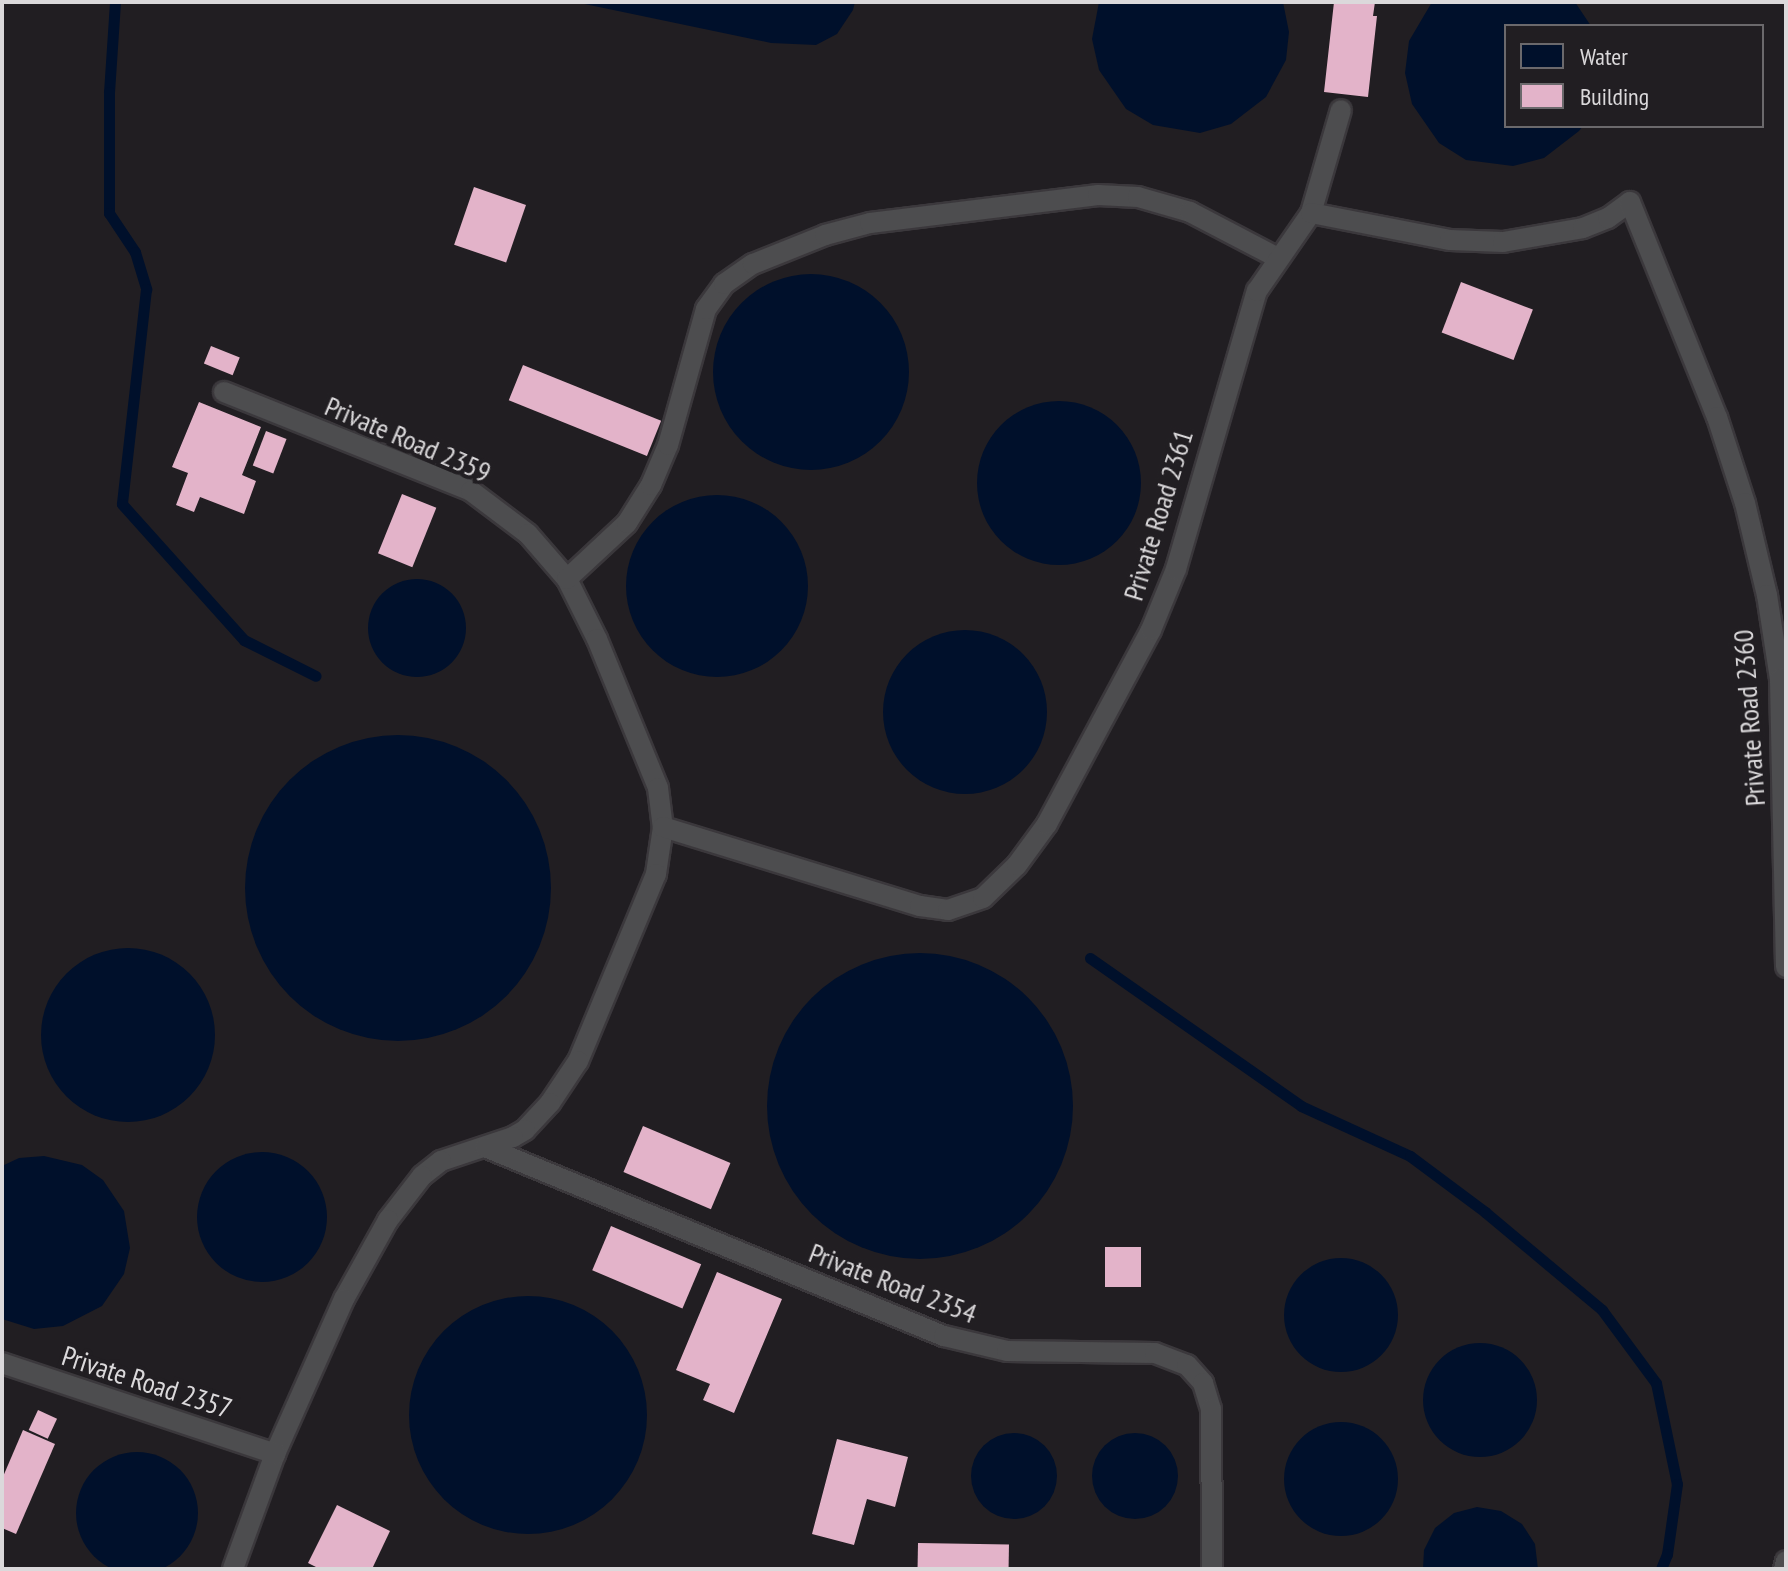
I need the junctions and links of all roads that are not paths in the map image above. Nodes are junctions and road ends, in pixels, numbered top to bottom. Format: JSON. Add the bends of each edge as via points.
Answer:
{"nodes":[{"id":1,"x":1341,"y":110,"type":"dead end"},
{"id":2,"x":1311,"y":213,"type":"junction"},
{"id":3,"x":1278,"y":258,"type":"junction"},
{"id":4,"x":224,"y":392,"type":"dead end"},
{"id":5,"x":567,"y":579,"type":"junction"},
{"id":6,"x":663,"y":827,"type":"junction"},
{"id":7,"x":1786,"y":967,"type":"edge"},
{"id":8,"x":485,"y":1147,"type":"junction"},
{"id":9,"x":2,"y":1363,"type":"edge"},
{"id":10,"x":275,"y":1454,"type":"junction"},
{"id":11,"x":1786,"y":1561,"type":"edge"},
{"id":12,"x":233,"y":1569,"type":"edge"},
{"id":13,"x":1212,"y":1569,"type":"edge"},
{"id":14,"x":1784,"y":1569,"type":"edge"}],
"edges":[{"from":1,"to":2,"type":"lane","name":"Private Road 2361"},
{"from":2,"to":3,"type":"lane","name":"Private Road 2361"},
{"from":2,"to":7,"type":"lane","name":"Private Road 2360","via":[[1450,240],[1503,242],[1583,228],[1630,202],[1717,417],[1767,595],[1780,679]]},
{"from":3,"to":5,"type":"lane","via":[[1190,212],[1138,197],[1098,195],[870,223],[753,264],[724,284],[706,309],[668,445],[651,485],[619,532]]},
{"from":3,"to":6,"type":"lane","name":"Private Road 2361","via":[[1257,291],[1176,569],[1151,630],[1047,824],[1000,885],[961,908],[920,906]]},
{"from":4,"to":5,"type":"lane","name":"Private Road 2359","via":[[471,491],[528,534]]},
{"from":5,"to":6,"type":"lane","name":"Private Road 2359","via":[[653,775]]},
{"from":6,"to":8,"type":"lane","via":[[656,874],[578,1061],[535,1121],[513,1137]]},
{"from":8,"to":10,"type":"lane","via":[[441,1161],[416,1182],[388,1220],[344,1299]]},
{"from":8,"to":13,"type":"lane","name":"Private Road 2354","via":[[944,1336],[1007,1351],[1155,1353],[1187,1365],[1203,1383],[1211,1409]]},
{"from":9,"to":10,"type":"lane","name":"Private Road 2357"},
{"from":10,"to":12,"type":"lane"},
{"from":11,"to":14,"type":"lane"}]}
